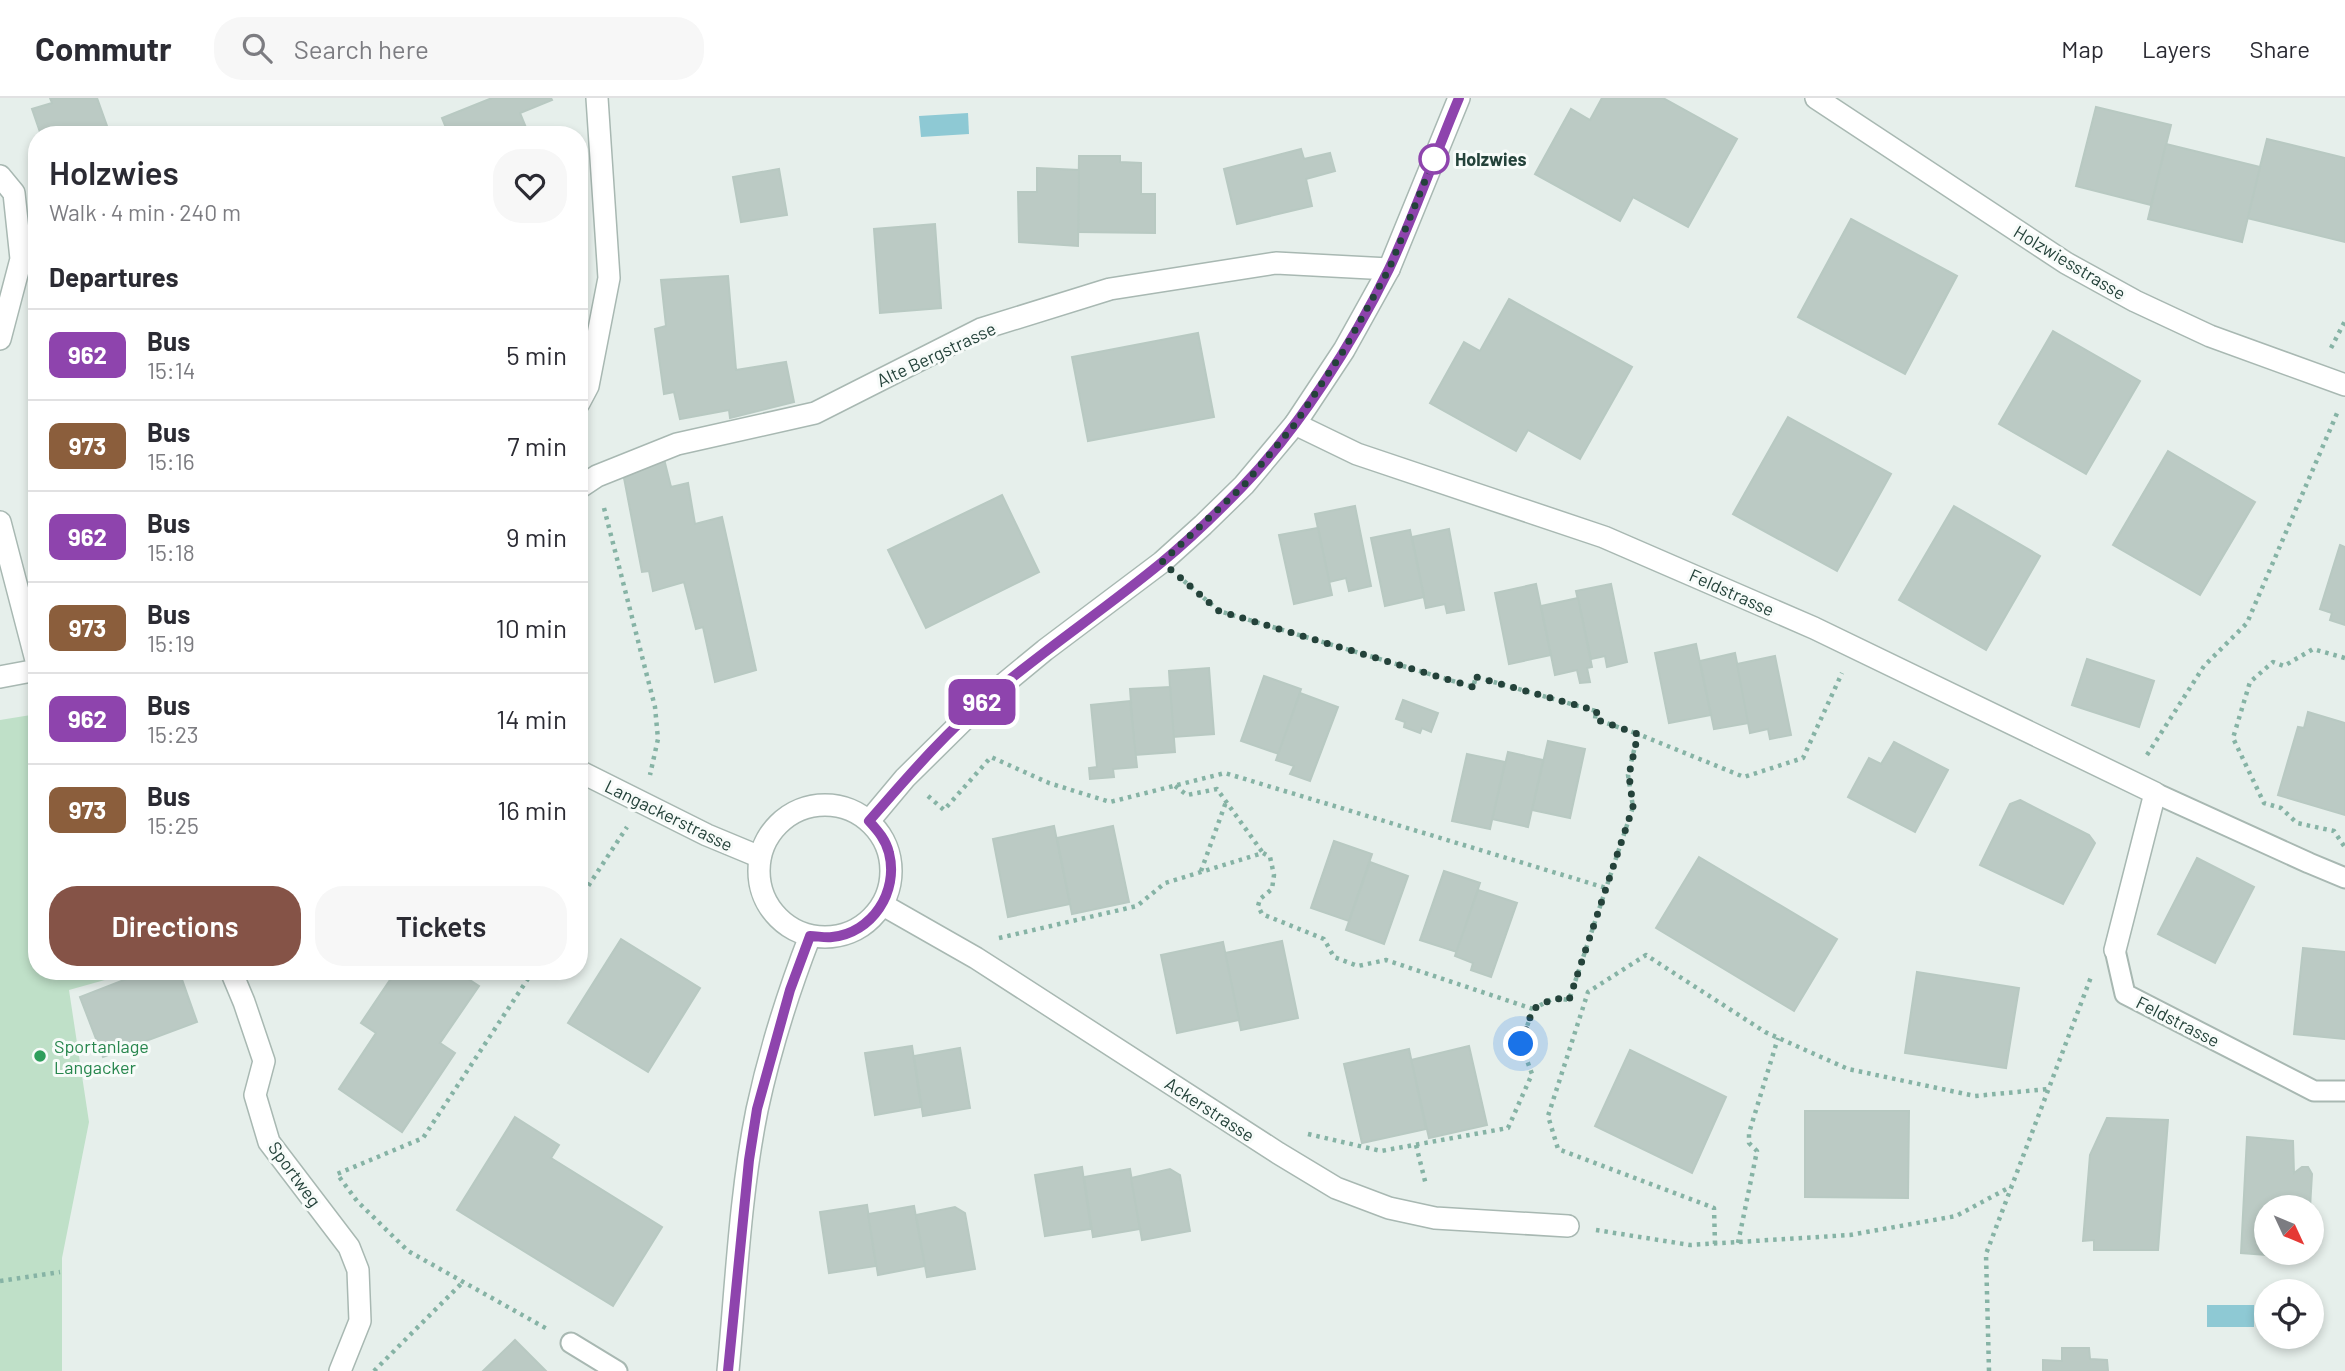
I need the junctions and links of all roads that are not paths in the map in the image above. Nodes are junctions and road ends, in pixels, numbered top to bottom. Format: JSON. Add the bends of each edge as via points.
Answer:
{"nodes":[{"id":1,"x":597,"y":98,"type":"edge"},
{"id":2,"x":1459,"y":98,"type":"edge"},
{"id":3,"x":1816,"y":98,"type":"edge"},
{"id":4,"x":0,"y":176,"type":"edge"},
{"id":5,"x":1389,"y":269,"type":"junction"},
{"id":6,"x":0,"y":339,"type":"edge"},
{"id":7,"x":2345,"y":385,"type":"edge"},
{"id":8,"x":588,"y":386,"type":"edge"},
{"id":9,"x":1295,"y":424,"type":"junction"},
{"id":10,"x":588,"y":482,"type":"edge"},
{"id":11,"x":0,"y":522,"type":"edge"},
{"id":12,"x":28,"y":629,"type":"edge"},
{"id":13,"x":28,"y":672,"type":"edge"},
{"id":14,"x":0,"y":677,"type":"edge"},
{"id":15,"x":588,"y":775,"type":"edge"},
{"id":16,"x":2155,"y":793,"type":"junction"},
{"id":17,"x":869,"y":821,"type":"junction"},
{"id":18,"x":760,"y":857,"type":"junction"},
{"id":19,"x":2345,"y":877,"type":"edge"},
{"id":20,"x":883,"y":905,"type":"junction"},
{"id":21,"x":810,"y":936,"type":"junction"},
{"id":22,"x":2115,"y":950,"type":"joint"},
{"id":23,"x":235,"y":980,"type":"edge"},
{"id":24,"x":2345,"y":1091,"type":"edge"},
{"id":25,"x":1568,"y":1226,"type":"road end"},
{"id":26,"x":571,"y":1343,"type":"road end"},
{"id":27,"x":340,"y":1371,"type":"edge"},
{"id":28,"x":617,"y":1371,"type":"edge"},
{"id":29,"x":728,"y":1371,"type":"edge"}],
"edges":[{"from":1,"to":8,"type":"street","via":[[608,278]]},
{"from":2,"to":5,"type":"street"},
{"from":3,"to":7,"type":"street","name":"Holzwiesstrasse","via":[[2066,263],[2135,301],[2210,336]]},
{"from":4,"to":6,"type":"street","via":[[14,193],[21,259]]},
{"from":5,"to":9,"type":"street","via":[[1344,350]]},
{"from":5,"to":10,"type":"street","name":"Alte Bergstrasse","via":[[1276,262],[1110,289],[981,329],[815,413],[677,444]]},
{"from":9,"to":16,"type":"street","name":"Feldstrasse","via":[[1357,454],[1604,537],[1854,647]]},
{"from":9,"to":17,"type":"street","via":[[1244,485],[1162,562],[983,701],[905,778]]},
{"from":11,"to":12,"type":"street"},
{"from":13,"to":14,"type":"street"},
{"from":15,"to":18,"type":"street","name":"Langackerstrasse"},
{"from":16,"to":19,"type":"lane","name":"Feldstrasse"},
{"from":16,"to":22,"type":"street","name":"Feldstrasse"},
{"from":17,"to":18,"type":"street","via":[[850,809],[827,804],[805,808],[785,819],[769,836]]},
{"from":17,"to":20,"type":"street","via":[[881,834],[892,870]]},
{"from":18,"to":21,"type":"street","via":[[764,897],[775,915]]},
{"from":20,"to":21,"type":"street","via":[[851,933]]},
{"from":20,"to":25,"type":"street","name":"Ackerstrasse","via":[[976,958],[1336,1188],[1389,1208],[1435,1218]]},
{"from":21,"to":29,"type":"street","via":[[757,1109]]},
{"from":22,"to":24,"type":"lane","name":"Feldstrasse","via":[[2125,994],[2314,1091]]},
{"from":23,"to":27,"type":"street","name":"Sportweg","via":[[264,1061],[255,1095],[270,1142],[349,1247],[358,1270],[360,1321]]},
{"from":26,"to":28,"type":"lane"}]}
